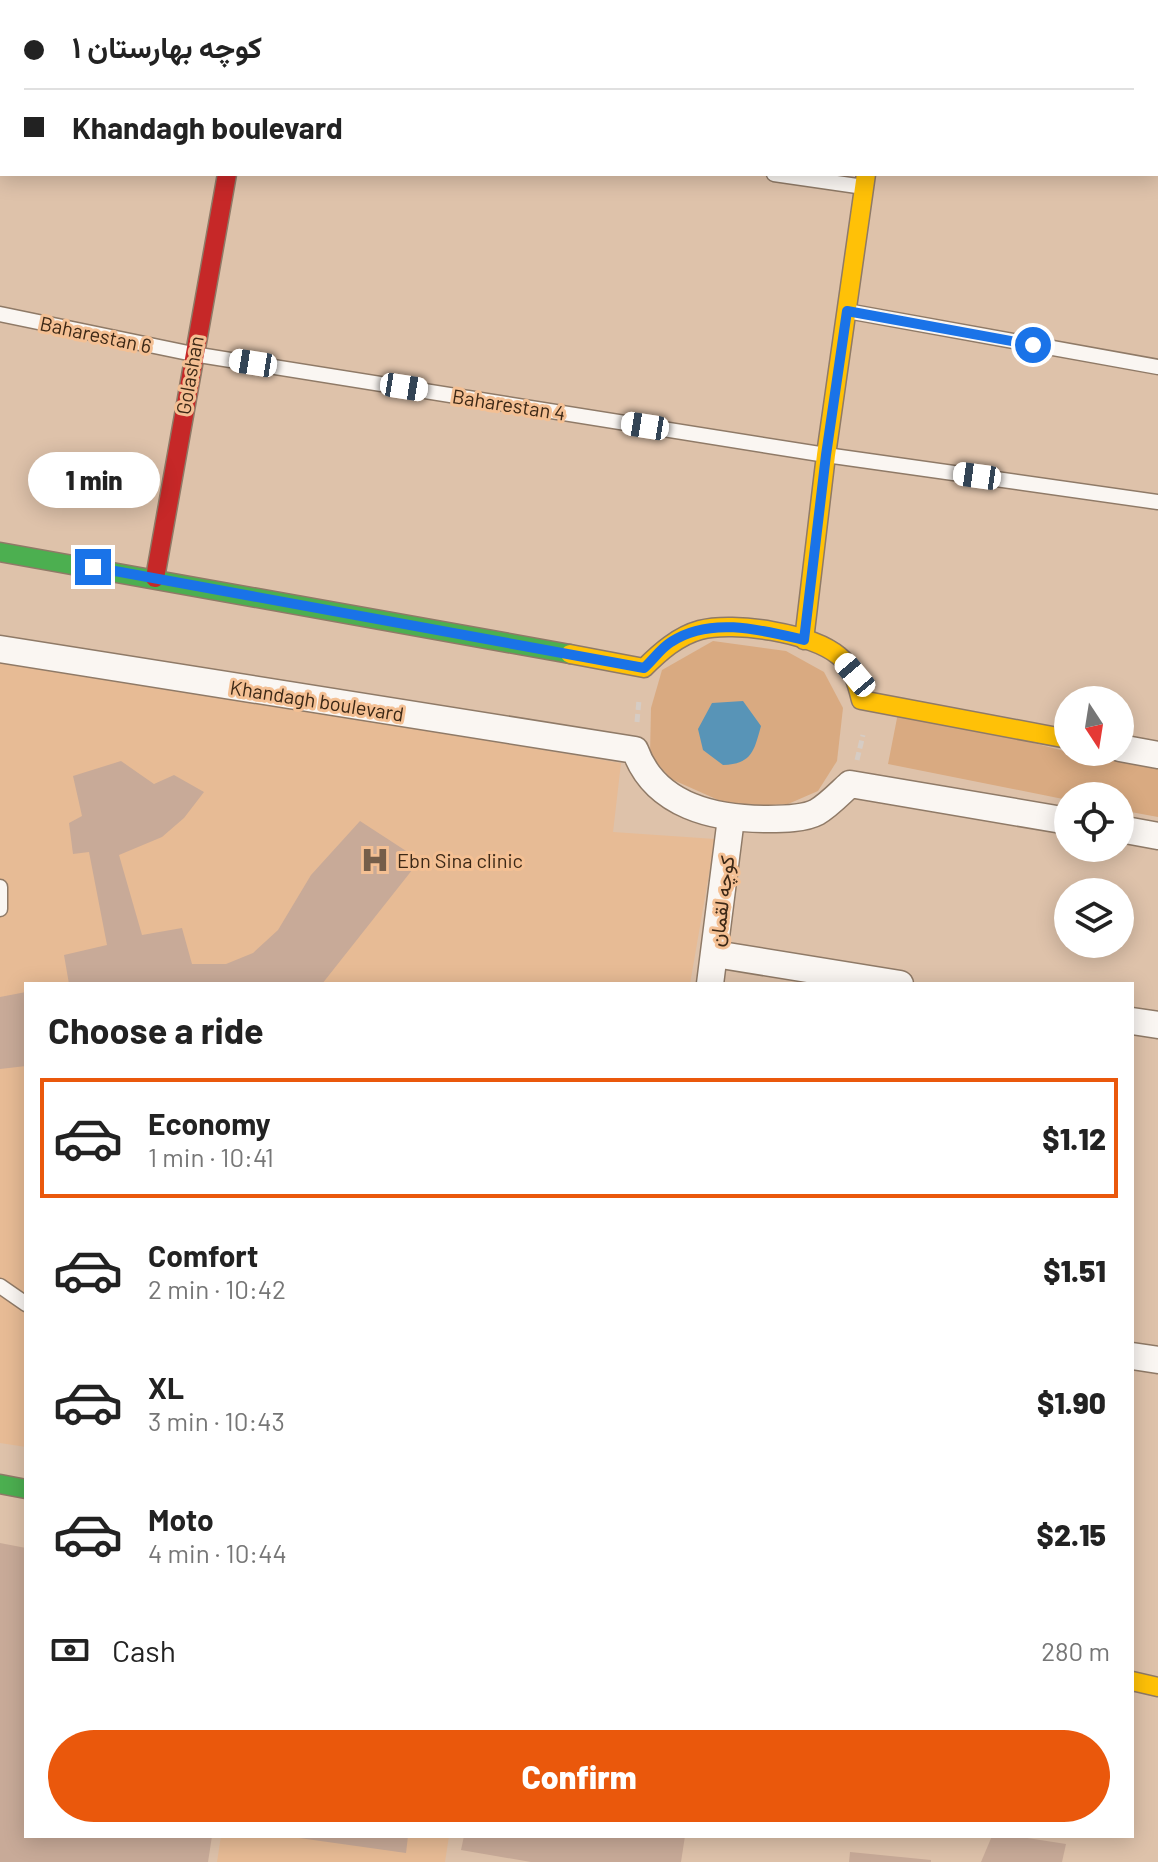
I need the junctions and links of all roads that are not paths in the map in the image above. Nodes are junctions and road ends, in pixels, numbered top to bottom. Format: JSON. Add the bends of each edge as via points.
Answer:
{"nodes":[{"id":1,"x":227,"y":176,"type":"edge"},
{"id":2,"x":804,"y":176,"type":"edge"},
{"id":3,"x":865,"y":180,"type":"edge"},
{"id":4,"x":847,"y":311,"type":"junction"},
{"id":5,"x":0,"y":314,"type":"edge"},
{"id":6,"x":193,"y":354,"type":"junction"},
{"id":7,"x":1158,"y":367,"type":"edge"},
{"id":8,"x":826,"y":455,"type":"junction"},
{"id":9,"x":1158,"y":502,"type":"edge"},
{"id":10,"x":0,"y":552,"type":"edge"},
{"id":11,"x":155,"y":578,"type":"junction"},
{"id":12,"x":804,"y":640,"type":"junction"},
{"id":13,"x":0,"y":649,"type":"edge"},
{"id":14,"x":1054,"y":736,"type":"edge"},
{"id":15,"x":1134,"y":751,"type":"edge"},
{"id":16,"x":1158,"y":755,"type":"edge"},
{"id":17,"x":731,"y":818,"type":"junction"},
{"id":18,"x":1054,"y":819,"type":"edge"},
{"id":19,"x":1134,"y":832,"type":"edge"},
{"id":20,"x":1158,"y":836,"type":"edge"},
{"id":21,"x":0,"y":887,"type":"edge"},
{"id":22,"x":0,"y":909,"type":"edge"},
{"id":23,"x":715,"y":954,"type":"junction"},
{"id":24,"x":710,"y":982,"type":"edge"},
{"id":25,"x":888,"y":982,"type":"edge"},
{"id":26,"x":1134,"y":1021,"type":"edge"},
{"id":27,"x":1158,"y":1025,"type":"edge"},
{"id":28,"x":0,"y":1286,"type":"edge"},
{"id":29,"x":24,"y":1303,"type":"edge"},
{"id":30,"x":1134,"y":1356,"type":"edge"},
{"id":31,"x":1158,"y":1360,"type":"edge"},
{"id":32,"x":0,"y":1484,"type":"edge"},
{"id":33,"x":24,"y":1489,"type":"edge"},
{"id":34,"x":0,"y":1501,"type":"edge"},
{"id":35,"x":24,"y":1505,"type":"edge"}],
"edges":[{"from":1,"to":6,"type":"street","name":"Golashan"},
{"from":2,"to":3,"type":"lane"},
{"from":3,"to":4,"type":"street"},
{"from":4,"to":7,"type":"lane"},
{"from":4,"to":8,"type":"street"},
{"from":5,"to":6,"type":"lane","name":"Baharestan 6"},
{"from":6,"to":8,"type":"lane","name":"Baharestan 4"},
{"from":6,"to":11,"type":"street","name":"Golashan"},
{"from":8,"to":9,"type":"lane","name":"Baharestan 4"},
{"from":8,"to":12,"type":"street"},
{"from":10,"to":11,"type":"street"},
{"from":11,"to":12,"type":"street","via":[[644,668],[671,642],[702,628],[765,631]]},
{"from":12,"to":14,"type":"street","via":[[837,653],[855,675],[861,700]]},
{"from":13,"to":17,"type":"street","name":"Khandagh boulevard","via":[[635,750],[642,769],[663,791],[691,807]]},
{"from":15,"to":16,"type":"street"},
{"from":17,"to":18,"type":"street","via":[[785,819],[816,813],[850,784]]},
{"from":17,"to":23,"type":"street","name":"کوچه لقمان"},
{"from":19,"to":20,"type":"street"},
{"from":21,"to":22,"type":"lane"},
{"from":23,"to":24,"type":"street","name":"کوچه لقمان"},
{"from":23,"to":25,"type":"street"},
{"from":26,"to":27,"type":"street"},
{"from":28,"to":29,"type":"lane"},
{"from":30,"to":31,"type":"street"},
{"from":32,"to":33,"type":"street"},
{"from":34,"to":35,"type":"street"}]}
